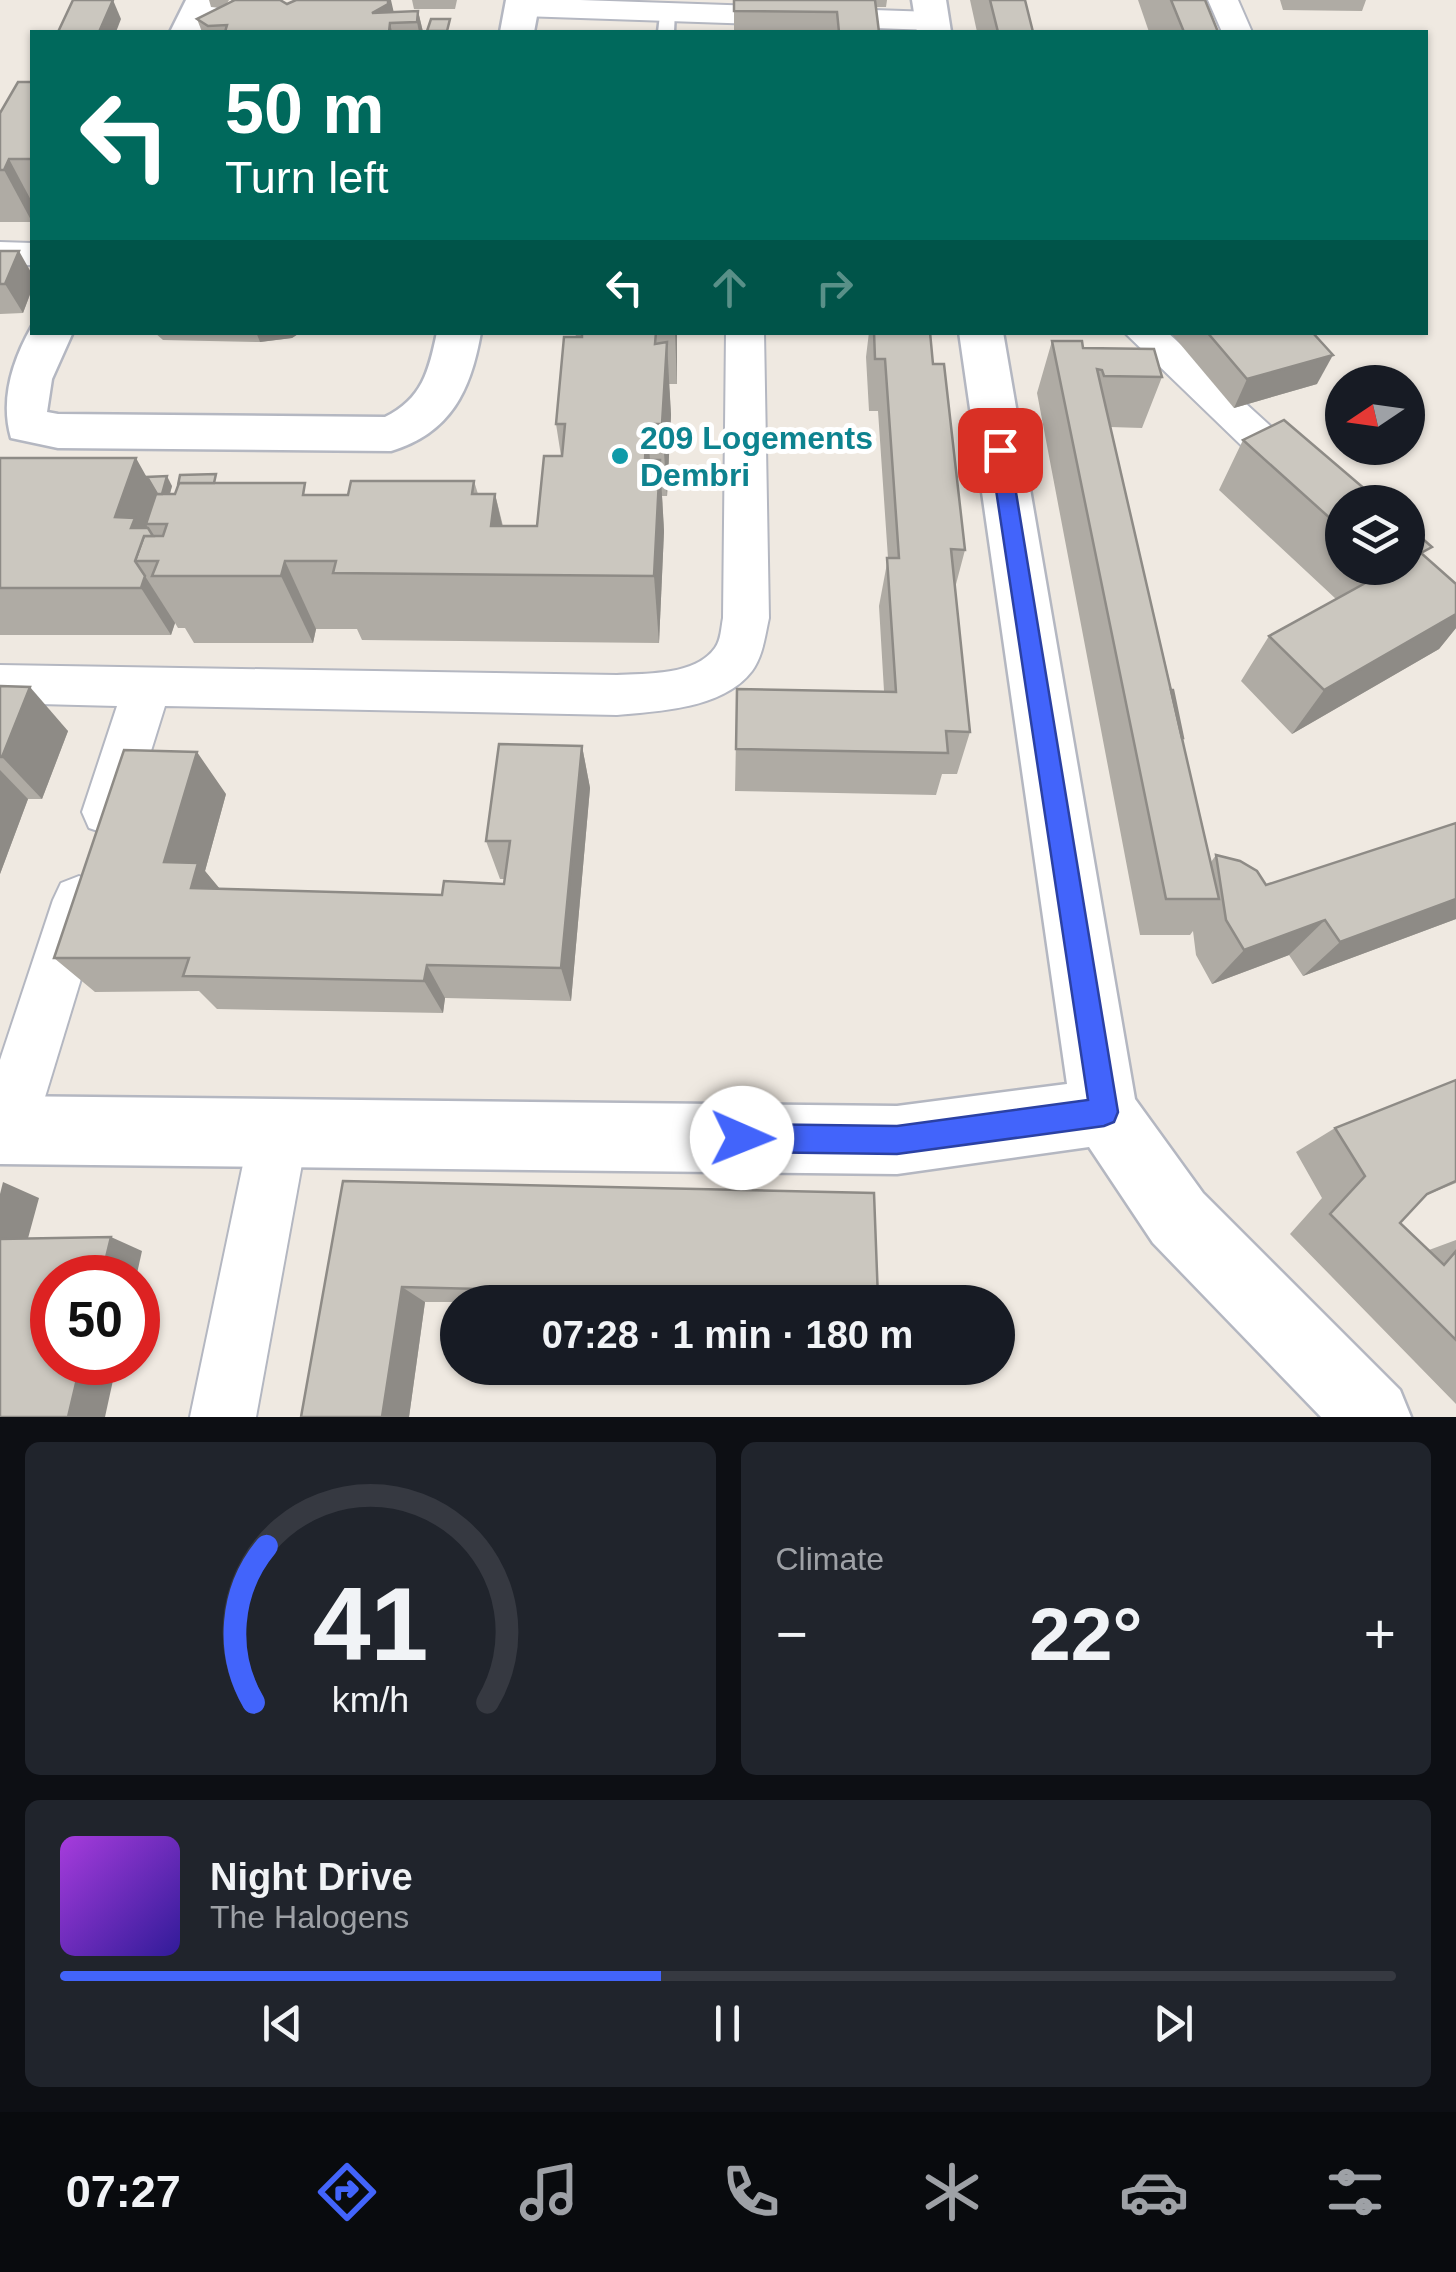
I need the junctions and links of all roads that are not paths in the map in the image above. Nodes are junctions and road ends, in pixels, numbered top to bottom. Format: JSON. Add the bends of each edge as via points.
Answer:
{"nodes":[{"id":1,"x":203,"y":0,"type":"edge"},
{"id":2,"x":1223,"y":0,"type":"edge"},
{"id":3,"x":715,"y":6,"type":"edge"},
{"id":4,"x":521,"y":13,"type":"edge"},
{"id":5,"x":932,"y":18,"type":"edge"},
{"id":6,"x":666,"y":21,"type":"edge"},
{"id":7,"x":189,"y":30,"type":"edge"},
{"id":8,"x":1236,"y":30,"type":"edge"},
{"id":9,"x":0,"y":254,"type":"edge"},
{"id":10,"x":30,"y":254,"type":"edge"},
{"id":11,"x":49,"y":335,"type":"edge"},
{"id":12,"x":458,"y":335,"type":"edge"},
{"id":13,"x":745,"y":335,"type":"edge"},
{"id":14,"x":981,"y":335,"type":"edge"},
{"id":15,"x":1147,"y":335,"type":"edge"},
{"id":16,"x":1325,"y":501,"type":"edge"},
{"id":17,"x":0,"y":684,"type":"edge"},
{"id":18,"x":146,"y":687,"type":"junction"},
{"id":19,"x":1104,"y":1112,"type":"junction"},
{"id":20,"x":3,"y":1130,"type":"edge"},
{"id":21,"x":280,"y":1131,"type":"junction"},
{"id":22,"x":223,"y":1417,"type":"edge"},
{"id":23,"x":1373,"y":1417,"type":"edge"}],
"edges":[{"from":1,"to":7,"type":"main road"},
{"from":2,"to":8,"type":"street"},
{"from":3,"to":5,"type":"street"},
{"from":3,"to":6,"type":"street"},
{"from":4,"to":6,"type":"street"},
{"from":9,"to":10,"type":"street"},
{"from":11,"to":12,"type":"main road","via":[[24,393],[28,426],[58,432],[390,434],[436,406],[451,377]]},
{"from":13,"to":18,"type":"street","via":[[746,618],[737,655],[711,676],[666,692],[617,695]]},
{"from":14,"to":19,"type":"main road"},
{"from":15,"to":16,"type":"street"},
{"from":17,"to":18,"type":"street"},
{"from":18,"to":20,"type":"street"},
{"from":19,"to":21,"type":"main road","via":[[897,1140]]},
{"from":19,"to":23,"type":"main road","via":[[1178,1218]]},
{"from":20,"to":21,"type":"main road"},
{"from":21,"to":22,"type":"street"}]}
